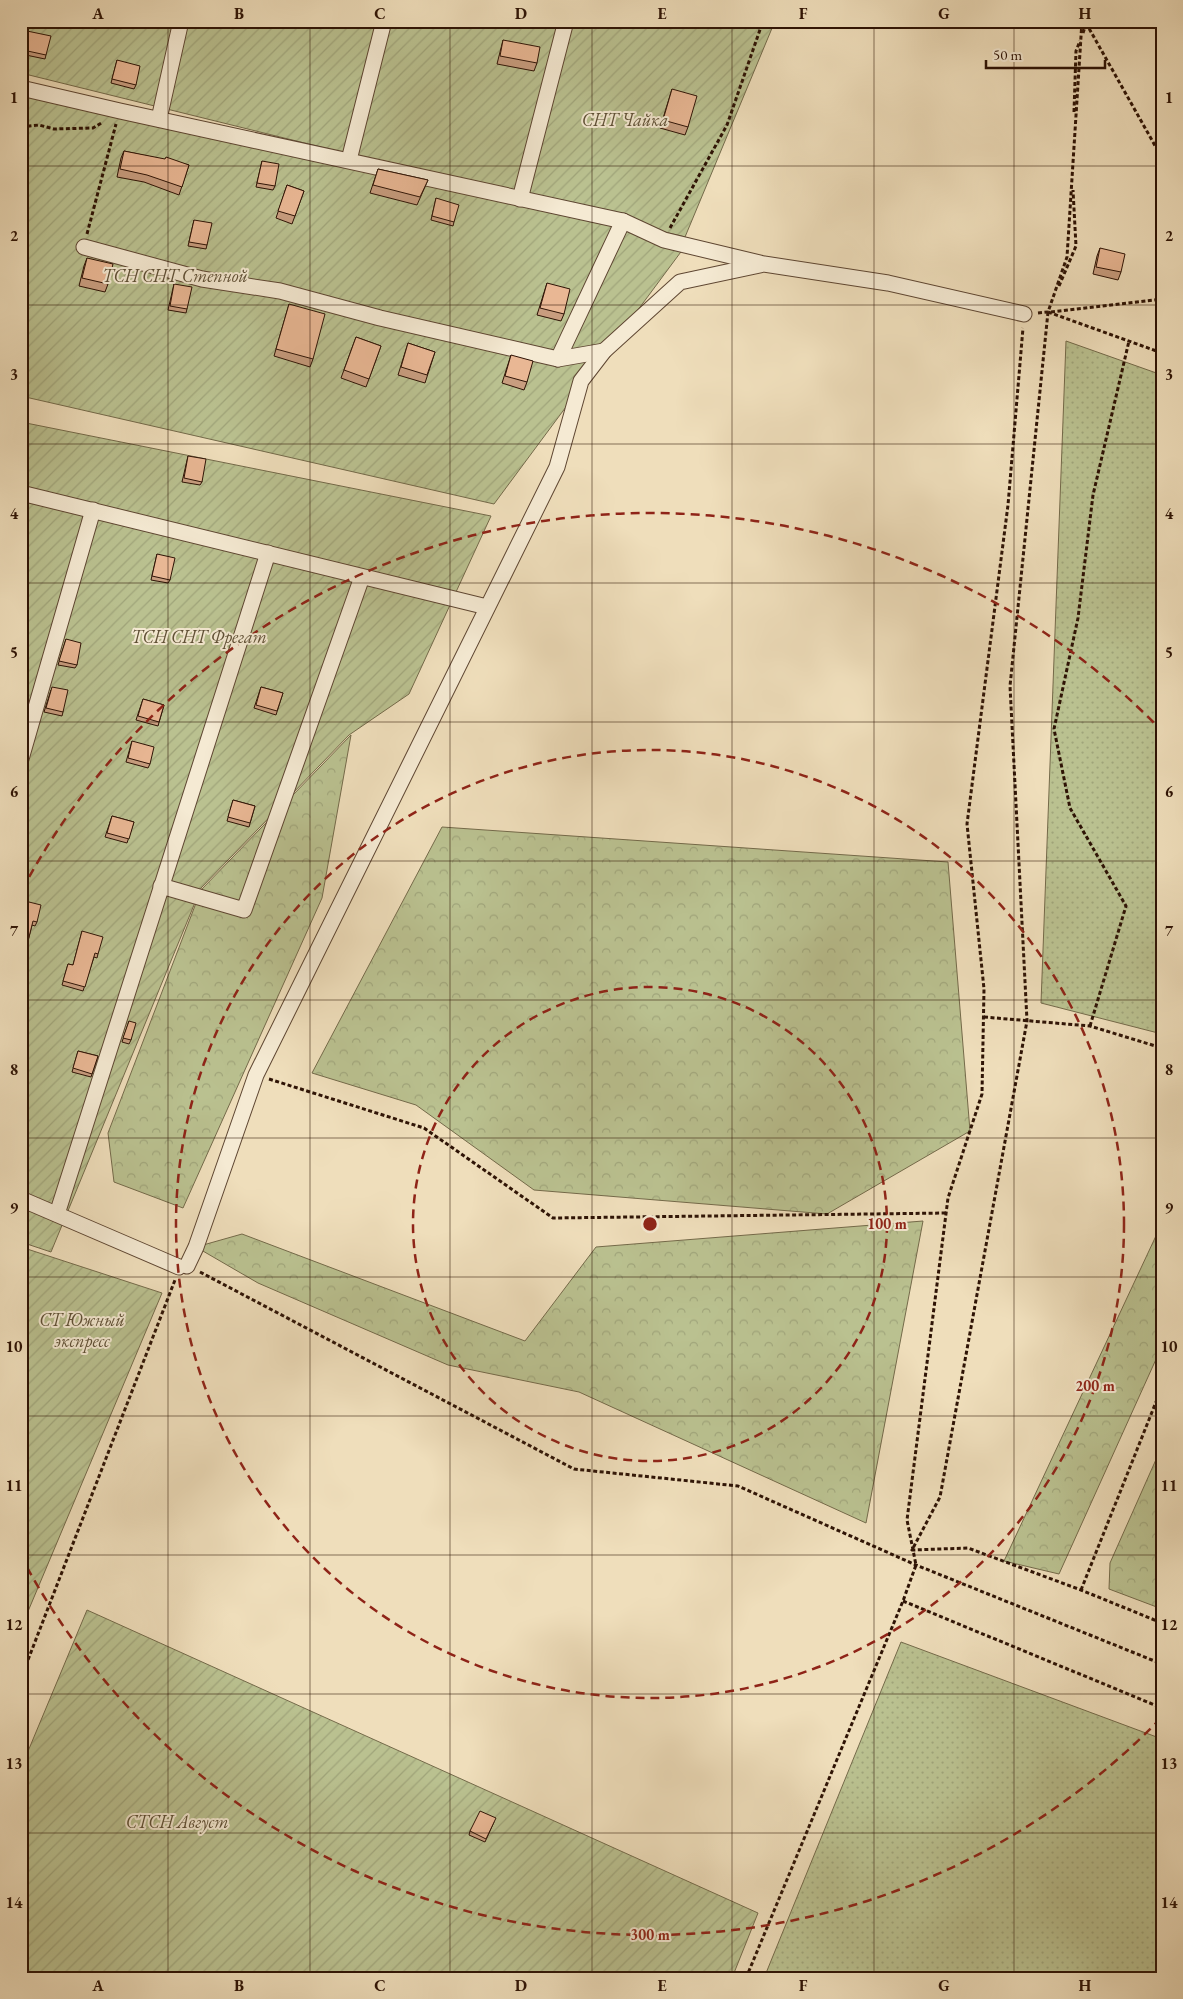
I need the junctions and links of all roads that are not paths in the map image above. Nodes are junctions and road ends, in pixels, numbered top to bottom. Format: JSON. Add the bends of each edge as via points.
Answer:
{"nodes":[{"id":1,"x":181,"y":21,"type":"edge"},
{"id":2,"x":384,"y":21,"type":"edge"},
{"id":3,"x":566,"y":21,"type":"edge"},
{"id":4,"x":21,"y":88,"type":"edge"},
{"id":5,"x":159,"y":119,"type":"junction"},
{"id":6,"x":349,"y":160,"type":"junction"},
{"id":7,"x":520,"y":199,"type":"junction"},
{"id":8,"x":622,"y":221,"type":"junction"},
{"id":9,"x":84,"y":247,"type":"road end"},
{"id":10,"x":764,"y":264,"type":"junction"},
{"id":11,"x":1024,"y":314,"type":"road end"},
{"id":12,"x":604,"y":351,"type":"junction"},
{"id":13,"x":558,"y":360,"type":"junction"},
{"id":14,"x":21,"y":493,"type":"edge"},
{"id":15,"x":93,"y":510,"type":"junction"},
{"id":16,"x":268,"y":553,"type":"junction"},
{"id":17,"x":362,"y":576,"type":"junction"},
{"id":18,"x":487,"y":607,"type":"junction"},
{"id":19,"x":21,"y":759,"type":"edge"},
{"id":20,"x":161,"y":886,"type":"junction"},
{"id":21,"x":21,"y":1199,"type":"edge"},
{"id":22,"x":57,"y":1214,"type":"junction"}],
"edges":[{"from":1,"to":5,"type":"street"},
{"from":2,"to":6,"type":"street"},
{"from":3,"to":7,"type":"street"},
{"from":4,"to":5,"type":"street"},
{"from":5,"to":6,"type":"street"},
{"from":6,"to":7,"type":"street"},
{"from":7,"to":8,"type":"street"},
{"from":8,"to":10,"type":"street","via":[[664,240]]},
{"from":8,"to":13,"type":"street"},
{"from":9,"to":13,"type":"street","via":[[202,279],[280,291]]},
{"from":10,"to":11,"type":"street","via":[[888,284]]},
{"from":10,"to":12,"type":"street","via":[[680,282]]},
{"from":12,"to":13,"type":"street"},
{"from":12,"to":18,"type":"street","via":[[581,381],[557,467]]},
{"from":14,"to":15,"type":"street"},
{"from":15,"to":16,"type":"street"},
{"from":15,"to":19,"type":"street"},
{"from":16,"to":17,"type":"street"},
{"from":16,"to":20,"type":"street"},
{"from":17,"to":18,"type":"street"},
{"from":17,"to":20,"type":"street","via":[[244,910]]},
{"from":18,"to":22,"type":"street","via":[[256,1075],[196,1247],[184,1267]]},
{"from":20,"to":22,"type":"street"},
{"from":21,"to":22,"type":"street"}]}
